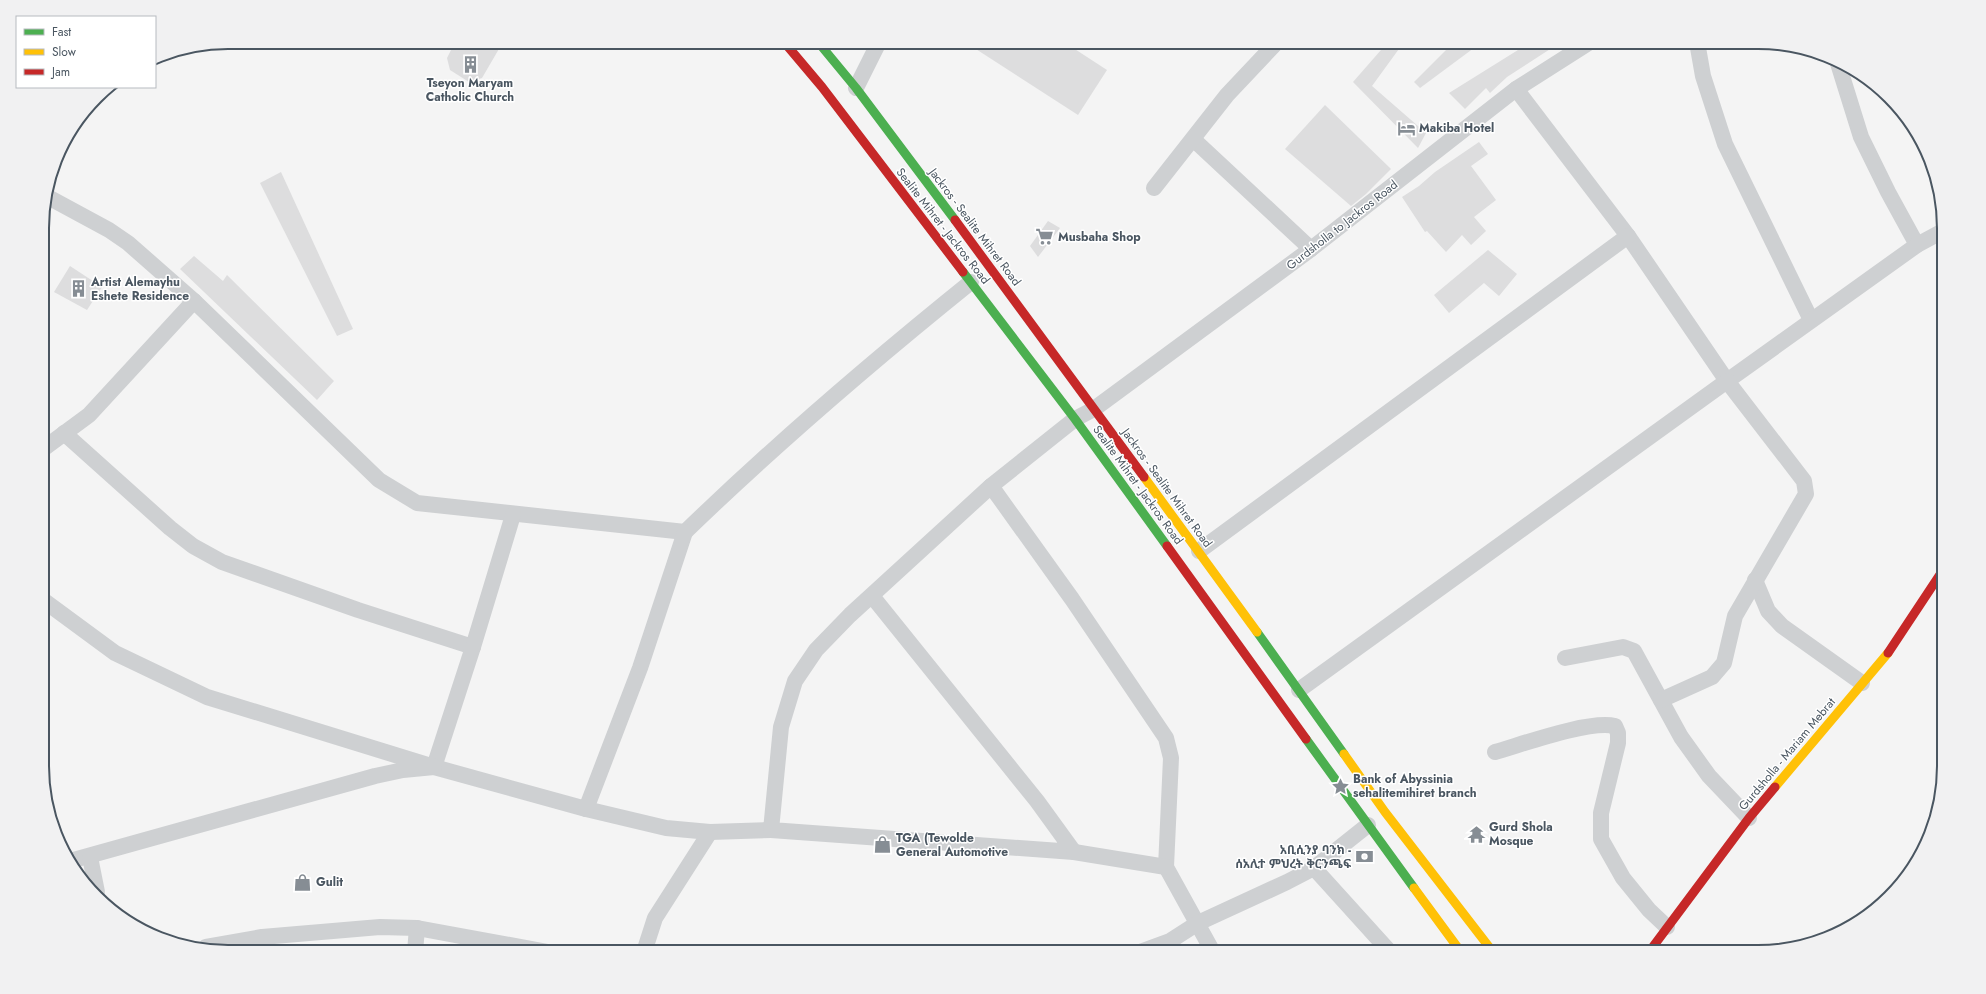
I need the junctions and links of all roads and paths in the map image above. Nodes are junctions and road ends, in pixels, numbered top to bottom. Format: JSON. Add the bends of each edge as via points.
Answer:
{"nodes":[{"id":1,"x":790,"y":49,"type":"edge"},
{"id":2,"x":824,"y":49,"type":"edge"},
{"id":3,"x":876,"y":49,"type":"edge"},
{"id":4,"x":1270,"y":49,"type":"edge"},
{"id":5,"x":1579,"y":49,"type":"edge"},
{"id":6,"x":1698,"y":49,"type":"edge"},
{"id":7,"x":1839,"y":68,"type":"edge"},
{"id":8,"x":856,"y":88,"type":"junction"},
{"id":9,"x":1516,"y":89,"type":"junction"},
{"id":10,"x":1193,"y":139,"type":"junction"},
{"id":11,"x":1154,"y":188,"type":"dead end"},
{"id":12,"x":51,"y":199,"type":"edge"},
{"id":13,"x":1937,"y":234,"type":"edge"},
{"id":14,"x":1628,"y":236,"type":"junction"},
{"id":15,"x":1917,"y":245,"type":"junction"},
{"id":16,"x":1311,"y":250,"type":"junction"},
{"id":17,"x":971,"y":282,"type":"junction"},
{"id":18,"x":194,"y":301,"type":"junction"},
{"id":19,"x":1811,"y":320,"type":"junction"},
{"id":20,"x":1727,"y":381,"type":"junction"},
{"id":21,"x":1094,"y":408,"type":"junction"},
{"id":22,"x":1075,"y":419,"type":"junction"},
{"id":23,"x":64,"y":433,"type":"junction"},
{"id":24,"x":49,"y":444,"type":"edge"},
{"id":25,"x":991,"y":486,"type":"junction"},
{"id":26,"x":513,"y":515,"type":"junction"},
{"id":27,"x":685,"y":532,"type":"junction"},
{"id":28,"x":1199,"y":551,"type":"junction"},
{"id":29,"x":1755,"y":580,"type":"junction"},
{"id":30,"x":1937,"y":580,"type":"edge"},
{"id":31,"x":872,"y":596,"type":"junction"},
{"id":32,"x":49,"y":604,"type":"edge"},
{"id":33,"x":473,"y":647,"type":"junction"},
{"id":34,"x":1565,"y":658,"type":"dead end"},
{"id":35,"x":1862,"y":682,"type":"junction"},
{"id":36,"x":1299,"y":690,"type":"junction"},
{"id":37,"x":1662,"y":700,"type":"junction"},
{"id":38,"x":1495,"y":752,"type":"dead end"},
{"id":39,"x":434,"y":767,"type":"junction"},
{"id":40,"x":586,"y":809,"type":"junction"},
{"id":41,"x":1749,"y":818,"type":"junction"},
{"id":42,"x":1368,"y":825,"type":"junction"},
{"id":43,"x":771,"y":830,"type":"junction"},
{"id":44,"x":710,"y":832,"type":"junction"},
{"id":45,"x":1074,"y":852,"type":"junction"},
{"id":46,"x":90,"y":857,"type":"junction"},
{"id":47,"x":76,"y":860,"type":"edge"},
{"id":48,"x":1166,"y":867,"type":"junction"},
{"id":49,"x":1314,"y":868,"type":"junction"},
{"id":50,"x":96,"y":887,"type":"edge"},
{"id":51,"x":1198,"y":923,"type":"junction"},
{"id":52,"x":1667,"y":927,"type":"junction"},
{"id":53,"x":417,"y":928,"type":"junction"},
{"id":54,"x":217,"y":945,"type":"edge"},
{"id":55,"x":416,"y":945,"type":"edge"},
{"id":56,"x":510,"y":945,"type":"edge"},
{"id":57,"x":646,"y":945,"type":"edge"},
{"id":58,"x":1159,"y":945,"type":"edge"},
{"id":59,"x":1209,"y":945,"type":"edge"},
{"id":60,"x":1384,"y":945,"type":"edge"},
{"id":61,"x":1456,"y":945,"type":"edge"},
{"id":62,"x":1488,"y":945,"type":"edge"},
{"id":63,"x":1654,"y":945,"type":"edge"}],
"edges":[{"from":1,"to":17,"type":"main road","name":"Sealite Mihret - Jackros Road","via":[[822,87]]},
{"from":2,"to":8,"type":"main road","name":"Jackros - Sealite Mihret Road"},
{"from":3,"to":8,"type":"street"},
{"from":4,"to":10,"type":"street","via":[[1227,95]]},
{"from":5,"to":9,"type":"street","name":"Gurdsholla to Jackros Road"},
{"from":6,"to":19,"type":"street","via":[[1702,76],[1725,144]]},
{"from":7,"to":15,"type":"street","via":[[1861,137]]},
{"from":8,"to":21,"type":"main road","name":"Jackros - Sealite Mihret Road"},
{"from":9,"to":14,"type":"street"},
{"from":9,"to":16,"type":"street","name":"Gurdsholla to Jackros Road"},
{"from":10,"to":11,"type":"street"},
{"from":10,"to":16,"type":"street"},
{"from":12,"to":18,"type":"street","via":[[121,239]]},
{"from":13,"to":15,"type":"street"},
{"from":14,"to":20,"type":"street"},
{"from":14,"to":28,"type":"street"},
{"from":15,"to":19,"type":"street"},
{"from":16,"to":21,"type":"street","name":"Gurdsholla to Jackros Road"},
{"from":17,"to":22,"type":"main road","name":"Sealite Mihret - Jackros Road"},
{"from":17,"to":27,"type":"street","via":[[884,353]]},
{"from":18,"to":23,"type":"street","via":[[89,415]]},
{"from":18,"to":26,"type":"street","via":[[379,480],[417,503]]},
{"from":19,"to":20,"type":"street"},
{"from":20,"to":29,"type":"street","via":[[1804,481],[1806,494]]},
{"from":20,"to":36,"type":"street"},
{"from":21,"to":22,"type":"street","name":"Gurdsholla to Jackros Road"},
{"from":21,"to":28,"type":"main road","name":"Jackros - Sealite Mihret Road"},
{"from":22,"to":25,"type":"street","name":"Gurdsholla to Jackros Road"},
{"from":22,"to":42,"type":"main road","name":"Sealite Mihret - Jackros Road"},
{"from":23,"to":24,"type":"street"},
{"from":23,"to":33,"type":"street","via":[[170,528],[193,546],[222,562]]},
{"from":25,"to":31,"type":"street","name":"Gurdsholla to Jackros Road"},
{"from":25,"to":48,"type":"street","via":[[1072,599],[1166,738],[1170,758]]},
{"from":26,"to":27,"type":"street"},
{"from":26,"to":33,"type":"street"},
{"from":27,"to":40,"type":"street","via":[[640,668]]},
{"from":28,"to":36,"type":"main road","name":"Jackros - Sealite Mihret Road"},
{"from":29,"to":35,"type":"street","via":[[1768,611],[1782,626]]},
{"from":29,"to":37,"type":"street","via":[[1735,616],[1724,663],[1718,671],[1712,677]]},
{"from":30,"to":35,"type":"main road","name":"Gurdsholla - Mariam Mebrat","via":[[1894,645]]},
{"from":31,"to":43,"type":"street","name":"Gurdsholla to Jackros Road","via":[[816,650],[795,681],[781,727]]},
{"from":31,"to":45,"type":"street","via":[[1037,801]]},
{"from":32,"to":39,"type":"street","via":[[115,654],[207,697]]},
{"from":33,"to":39,"type":"street"},
{"from":34,"to":37,"type":"street","via":[[1623,647],[1634,651]]},
{"from":35,"to":41,"type":"main road","name":"Gurdsholla - Mariam Mebrat"},
{"from":36,"to":62,"type":"main road","name":"Jackros - Sealite Mihret Road","via":[[1385,812]]},
{"from":37,"to":41,"type":"street","via":[[1681,737],[1709,776]]},
{"from":38,"to":52,"type":"street","via":[[1566,732],[1605,724],[1615,726],[1618,743],[1600,813],[1601,839],[1623,878],[1649,910]]},
{"from":39,"to":40,"type":"street"},
{"from":39,"to":46,"type":"street","via":[[375,776],[156,836]]},
{"from":40,"to":44,"type":"street","via":[[666,828]]},
{"from":41,"to":52,"type":"main road","name":"Gurdsholla - Mariam Mebrat"},
{"from":42,"to":49,"type":"street"},
{"from":42,"to":61,"type":"main road","name":"Sealite Mihret - Jackros Road"},
{"from":43,"to":44,"type":"street"},
{"from":43,"to":45,"type":"street"},
{"from":44,"to":57,"type":"street","via":[[655,918]]},
{"from":45,"to":48,"type":"street"},
{"from":46,"to":47,"type":"street"},
{"from":46,"to":50,"type":"street"},
{"from":48,"to":51,"type":"street"},
{"from":49,"to":51,"type":"street"},
{"from":49,"to":60,"type":"street"},
{"from":51,"to":58,"type":"street"},
{"from":51,"to":59,"type":"street"},
{"from":52,"to":63,"type":"main road","name":"Gurdsholla - Mariam Mebrat"},
{"from":53,"to":54,"type":"street","via":[[380,926],[317,931]]},
{"from":53,"to":55,"type":"street"},
{"from":53,"to":56,"type":"street"}]}
